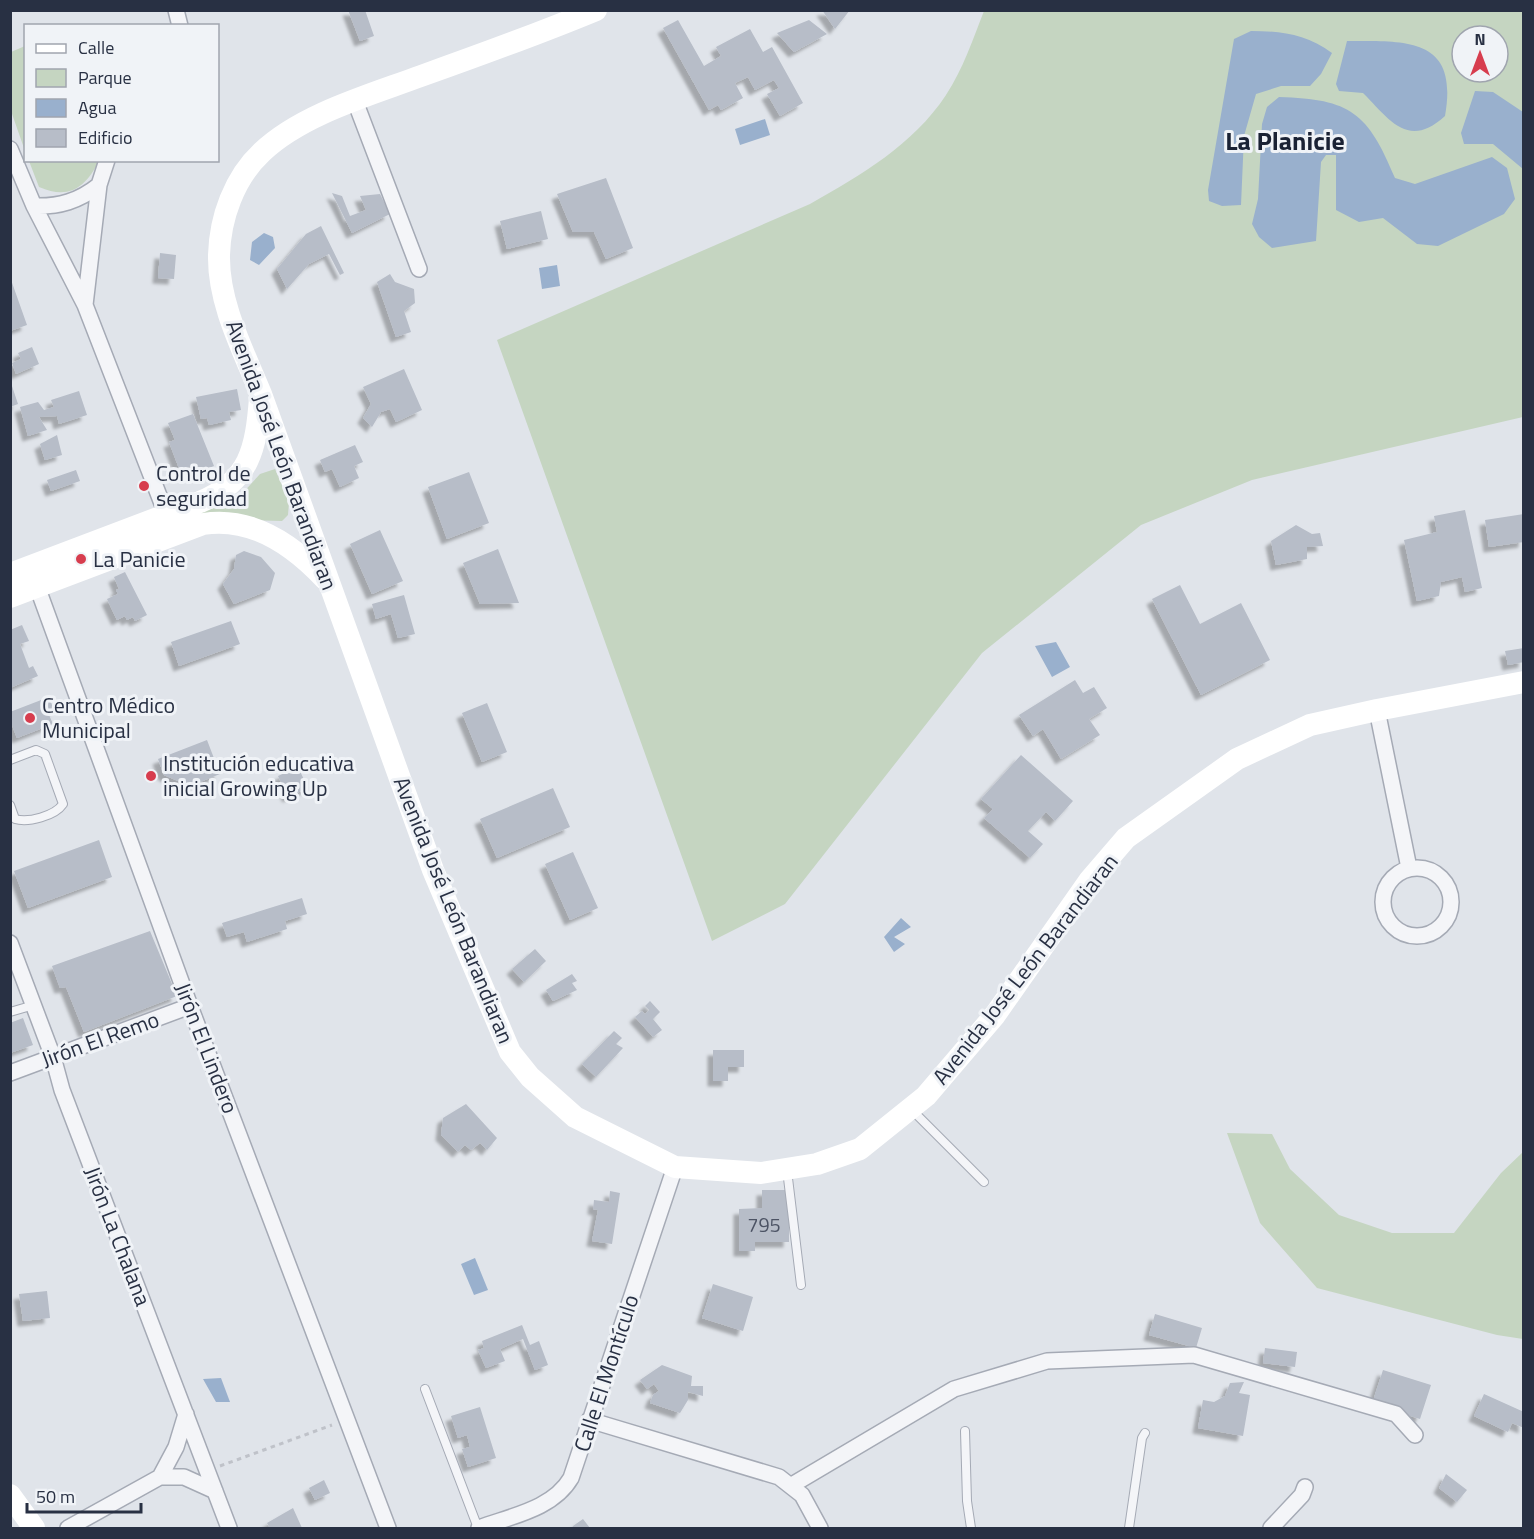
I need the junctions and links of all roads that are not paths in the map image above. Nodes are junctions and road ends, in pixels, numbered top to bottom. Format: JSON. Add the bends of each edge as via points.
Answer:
{"nodes":[{"id":1,"x":596,"y":10,"type":"edge"},
{"id":2,"x":355,"y":101,"type":"junction"},
{"id":3,"x":10,"y":149,"type":"edge"},
{"id":4,"x":105,"y":162,"type":"edge"},
{"id":5,"x":99,"y":185,"type":"junction"},
{"id":6,"x":33,"y":206,"type":"junction"},
{"id":7,"x":418,"y":269,"type":"dead end"},
{"id":8,"x":86,"y":305,"type":"junction"},
{"id":9,"x":261,"y":394,"type":"junction"},
{"id":10,"x":247,"y":464,"type":"junction"},
{"id":11,"x":289,"y":472,"type":"junction"},
{"id":12,"x":303,"y":509,"type":"junction"},
{"id":13,"x":171,"y":525,"type":"junction"},
{"id":14,"x":257,"y":528,"type":"junction"},
{"id":15,"x":25,"y":576,"type":"edge"},
{"id":16,"x":331,"y":586,"type":"junction"},
{"id":17,"x":10,"y":597,"type":"edge"},
{"id":18,"x":1524,"y":682,"type":"edge"},
{"id":19,"x":1377,"y":710,"type":"junction"},
{"id":20,"x":10,"y":760,"type":"edge"},
{"id":21,"x":10,"y":805,"type":"edge"},
{"id":22,"x":13,"y":819,"type":"edge"},
{"id":23,"x":1409,"y":868,"type":"junction"},
{"id":24,"x":10,"y":943,"type":"edge"},
{"id":25,"x":34,"y":1005,"type":"junction"},
{"id":26,"x":190,"y":1006,"type":"junction"},
{"id":27,"x":10,"y":1012,"type":"edge"},
{"id":28,"x":53,"y":1057,"type":"junction"},
{"id":29,"x":10,"y":1073,"type":"edge"},
{"id":30,"x":912,"y":1110,"type":"junction"},
{"id":31,"x":675,"y":1167,"type":"junction"},
{"id":32,"x":787,"y":1169,"type":"junction"},
{"id":33,"x":984,"y":1182,"type":"dead end"},
{"id":34,"x":801,"y":1285,"type":"dead end"},
{"id":35,"x":425,"y":1389,"type":"dead end"},
{"id":36,"x":186,"y":1414,"type":"junction"},
{"id":37,"x":589,"y":1420,"type":"junction"},
{"id":38,"x":965,"y":1431,"type":"dead end"},
{"id":39,"x":1146,"y":1433,"type":"dead end"},
{"id":40,"x":1415,"y":1435,"type":"dead end"},
{"id":41,"x":160,"y":1477,"type":"junction"},
{"id":42,"x":792,"y":1485,"type":"junction"},
{"id":43,"x":1305,"y":1487,"type":"dead end"},
{"id":44,"x":215,"y":1491,"type":"junction"},
{"id":45,"x":10,"y":1495,"type":"edge"},
{"id":46,"x":34,"y":1528,"type":"edge"},
{"id":47,"x":68,"y":1528,"type":"edge"},
{"id":48,"x":229,"y":1528,"type":"edge"},
{"id":49,"x":388,"y":1528,"type":"edge"},
{"id":50,"x":478,"y":1528,"type":"edge"},
{"id":51,"x":820,"y":1528,"type":"edge"},
{"id":52,"x":971,"y":1528,"type":"edge"},
{"id":53,"x":1129,"y":1528,"type":"edge"},
{"id":54,"x":1271,"y":1528,"type":"edge"}],
"edges":[{"from":1,"to":2,"type":"street","name":"Avenida José León Barandiaran"},
{"from":2,"to":7,"type":"street"},
{"from":2,"to":9,"type":"street","name":"Avenida José León Barandiaran","via":[[297,128],[262,152],[247,169],[226,212],[220,233],[221,280],[237,336]]},
{"from":3,"to":6,"type":"street"},
{"from":4,"to":5,"type":"street"},
{"from":5,"to":6,"type":"street","via":[[78,199]]},
{"from":5,"to":8,"type":"street"},
{"from":6,"to":8,"type":"street"},
{"from":8,"to":13,"type":"street"},
{"from":9,"to":10,"type":"street","via":[[256,435]]},
{"from":9,"to":11,"type":"street","name":"Avenida José León Barandiaran"},
{"from":10,"to":11,"type":"street","via":[[265,458]]},
{"from":10,"to":13,"type":"street","via":[[225,490]]},
{"from":11,"to":12,"type":"street","name":"Avenida José León Barandiaran"},
{"from":12,"to":14,"type":"street","via":[[295,525],[287,530]]},
{"from":12,"to":16,"type":"street","name":"Avenida José León Barandiaran"},
{"from":13,"to":14,"type":"street","via":[[217,522]]},
{"from":13,"to":15,"type":"street"},
{"from":14,"to":16,"type":"street","via":[[296,552]]},
{"from":15,"to":17,"type":"street"},
{"from":15,"to":26,"type":"street","name":"Jirón El Lindero"},
{"from":16,"to":31,"type":"street","name":"Avenida José León Barandiaran","via":[[433,870],[510,1052],[530,1077],[575,1117]]},
{"from":18,"to":19,"type":"street","name":"Avenida José León Barandiaran"},
{"from":19,"to":23,"type":"street"},
{"from":19,"to":30,"type":"street","name":"Avenida José León Barandiaran","via":[[1310,725],[1237,759],[1126,838],[1089,881],[995,1015]]},
{"from":20,"to":22,"type":"lane","via":[[36,750],[45,754],[63,804],[60,810],[24,822]]},
{"from":21,"to":22,"type":"lane"},
{"from":23,"to":23,"type":"street","via":[[1399,872],[1385,888],[1383,910],[1395,928],[1415,936],[1426,935],[1437,930],[1450,911],[1449,888],[1432,871]]},
{"from":24,"to":25,"type":"street","name":"Jirón La Chalana"},
{"from":25,"to":27,"type":"lane"},
{"from":25,"to":28,"type":"street","name":"Jirón La Chalana"},
{"from":26,"to":28,"type":"street","name":"Jirón El Remo"},
{"from":26,"to":49,"type":"street","name":"Jirón El Lindero"},
{"from":28,"to":29,"type":"street","name":"Jirón El Remo"},
{"from":28,"to":36,"type":"street","name":"Jirón La Chalana","via":[[62,1090]]},
{"from":30,"to":32,"type":"street","name":"Avenida José León Barandiaran","via":[[860,1149],[817,1164]]},
{"from":30,"to":33,"type":"lane"},
{"from":31,"to":32,"type":"street","name":"Avenida José León Barandiaran","via":[[761,1173]]},
{"from":31,"to":37,"type":"street","name":"Calle El Montículo"},
{"from":32,"to":34,"type":"lane"},
{"from":35,"to":50,"type":"lane"},
{"from":36,"to":41,"type":"street","via":[[176,1447]]},
{"from":36,"to":44,"type":"street","name":"Jirón La Chalana"},
{"from":37,"to":42,"type":"street","via":[[753,1468]]},
{"from":37,"to":50,"type":"street","name":"Calle El Montículo","via":[[571,1478],[561,1492],[541,1505]]},
{"from":38,"to":52,"type":"lane"},
{"from":39,"to":53,"type":"lane","via":[[1142,1438]]},
{"from":40,"to":42,"type":"street","via":[[1396,1414],[1194,1355],[1047,1360],[954,1389]]},
{"from":41,"to":44,"type":"street","via":[[184,1477]]},
{"from":41,"to":47,"type":"street"},
{"from":42,"to":51,"type":"street"},
{"from":43,"to":54,"type":"street"},
{"from":44,"to":48,"type":"street","name":"Jirón La Chalana"},
{"from":45,"to":46,"type":"street"}]}
